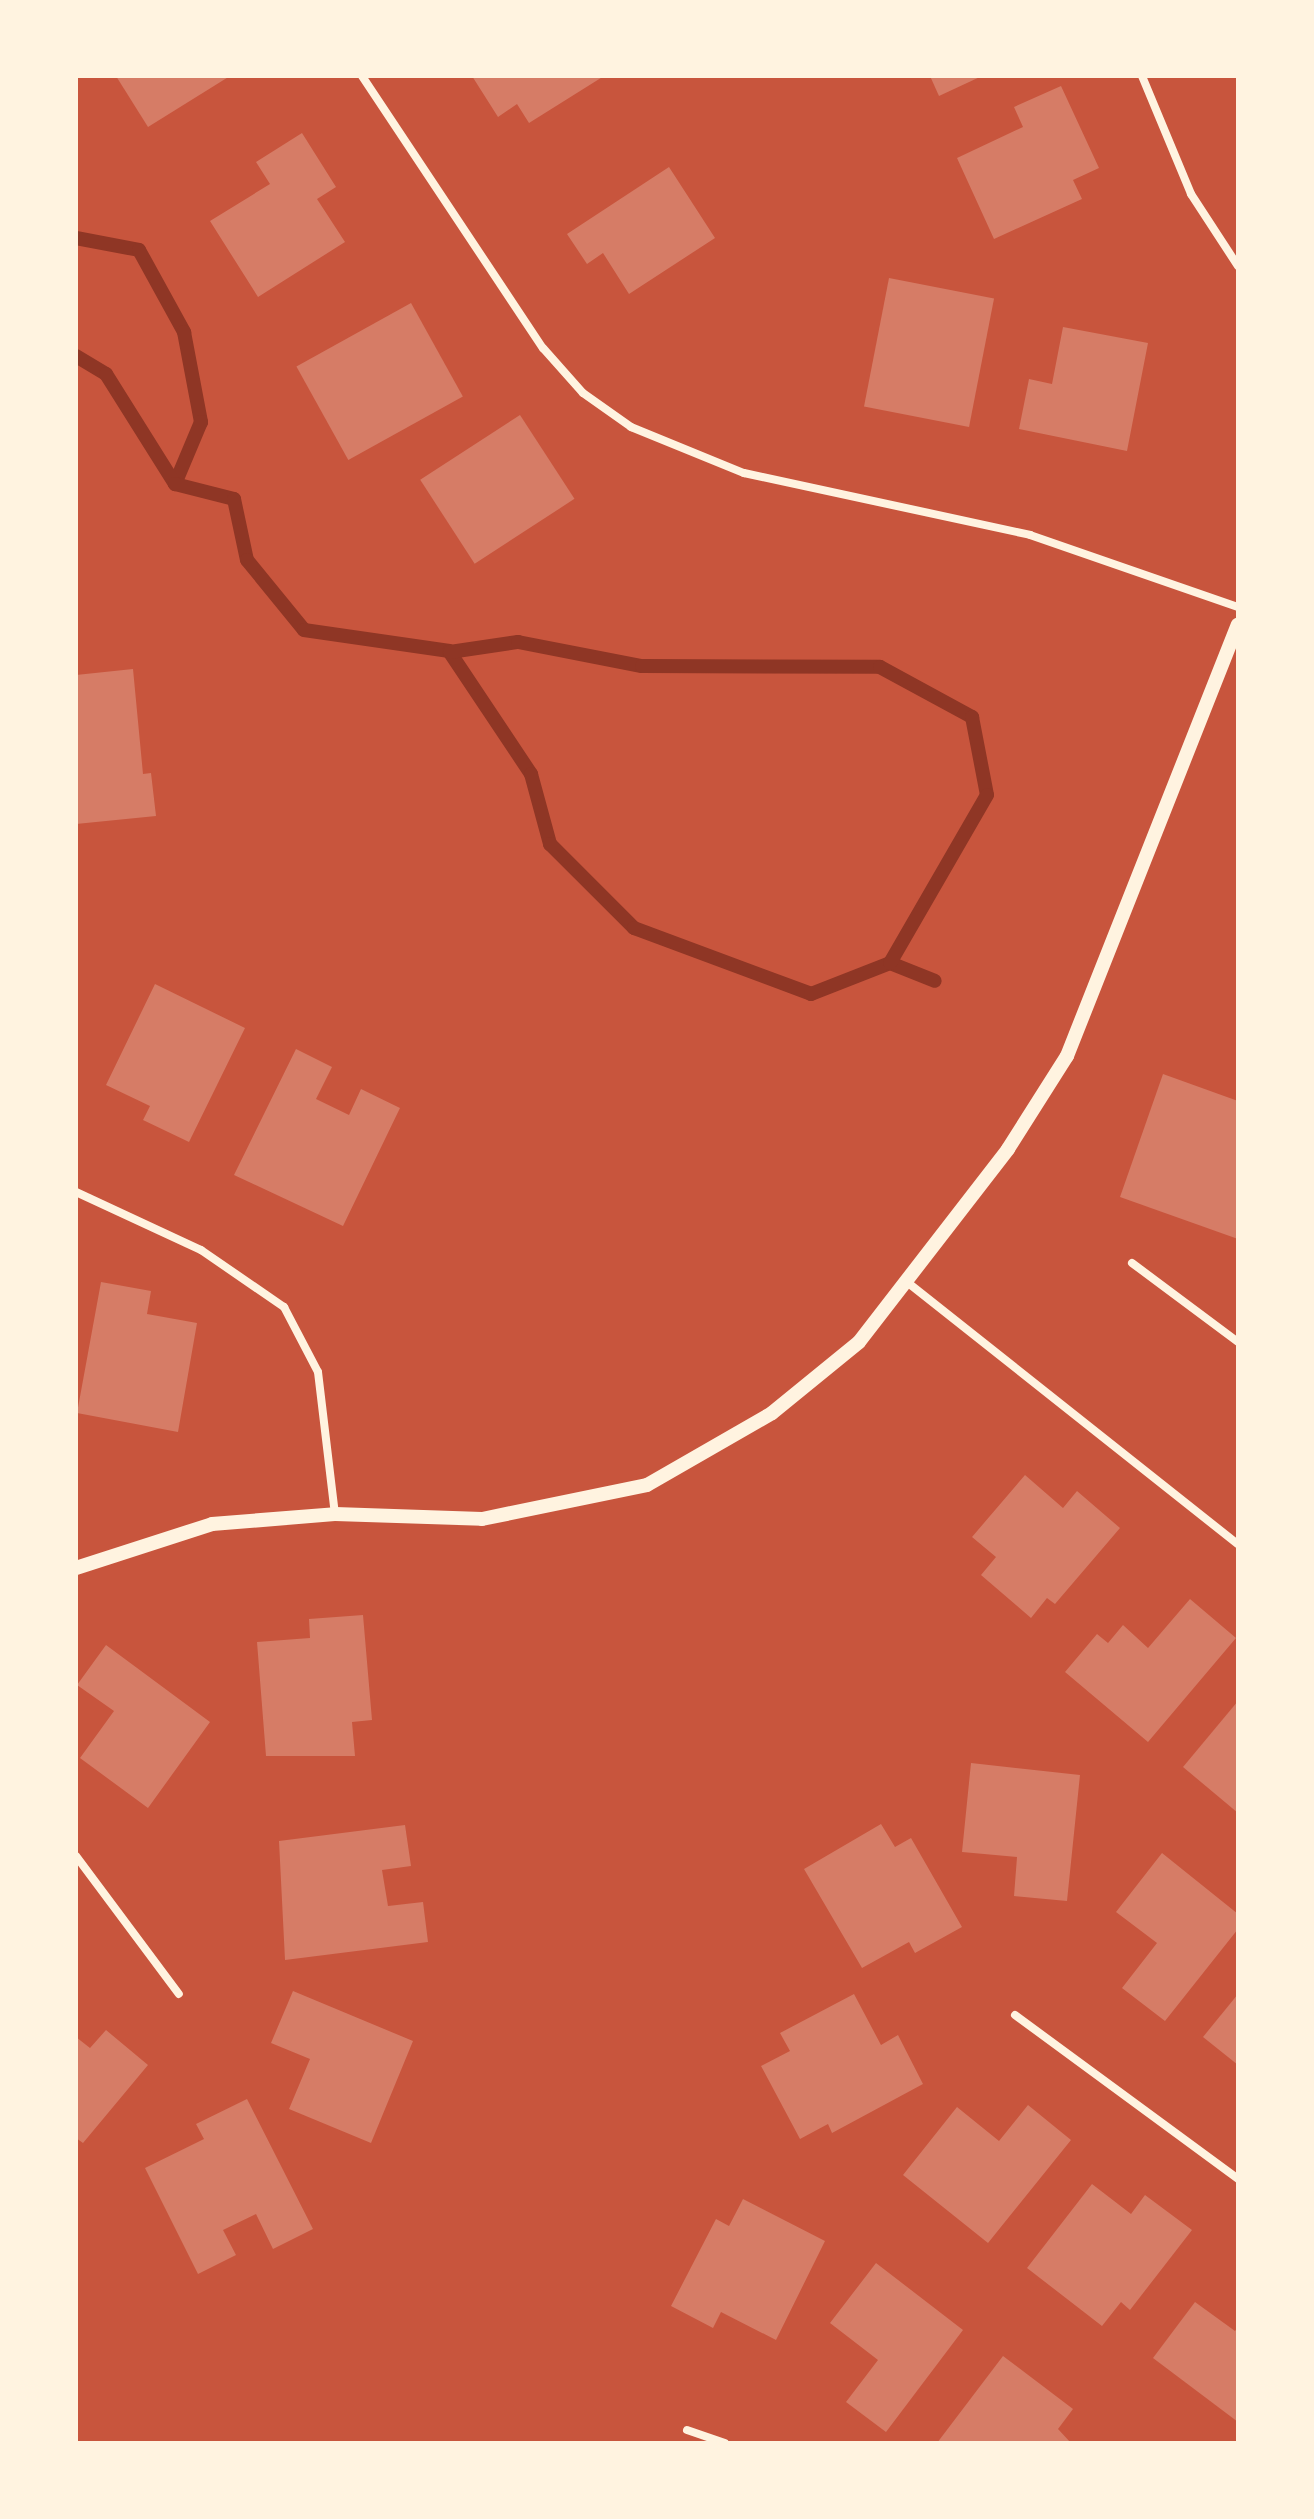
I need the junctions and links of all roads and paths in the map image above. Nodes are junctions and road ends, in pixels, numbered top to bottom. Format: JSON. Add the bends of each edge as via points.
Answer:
{"nodes":[{"id":1,"x":362,"y":76,"type":"edge"},
{"id":2,"x":1142,"y":76,"type":"edge"},
{"id":3,"x":1238,"y":266,"type":"edge"},
{"id":4,"x":1238,"y":607,"type":"edge"},
{"id":5,"x":1238,"y":625,"type":"edge"},
{"id":6,"x":76,"y":1192,"type":"edge"},
{"id":7,"x":1132,"y":1263,"type":"dead end"},
{"id":8,"x":907,"y":1282,"type":"junction"},
{"id":9,"x":1238,"y":1342,"type":"edge"},
{"id":10,"x":335,"y":1514,"type":"junction"},
{"id":11,"x":1238,"y":1544,"type":"edge"},
{"id":12,"x":76,"y":1568,"type":"edge"},
{"id":13,"x":76,"y":1856,"type":"edge"},
{"id":14,"x":179,"y":1994,"type":"dead end"},
{"id":15,"x":1015,"y":2015,"type":"dead end"},
{"id":16,"x":1238,"y":2179,"type":"edge"},
{"id":17,"x":687,"y":2430,"type":"dead end"},
{"id":18,"x":725,"y":2443,"type":"edge"}],
"edges":[{"from":1,"to":4,"type":"street","via":[[543,348],[583,393],[631,427],[744,473],[1030,535]]},
{"from":2,"to":3,"type":"street","via":[[1212,235]]},
{"from":5,"to":8,"type":"street","via":[[1067,1056]]},
{"from":6,"to":10,"type":"street","via":[[201,1250],[284,1307],[318,1372]]},
{"from":7,"to":9,"type":"street"},
{"from":8,"to":10,"type":"street","via":[[859,1342],[772,1413],[647,1485],[482,1519]]},
{"from":8,"to":11,"type":"street"},
{"from":10,"to":12,"type":"street","via":[[212,1524]]},
{"from":13,"to":14,"type":"street"},
{"from":15,"to":16,"type":"street"},
{"from":17,"to":18,"type":"street"}]}
